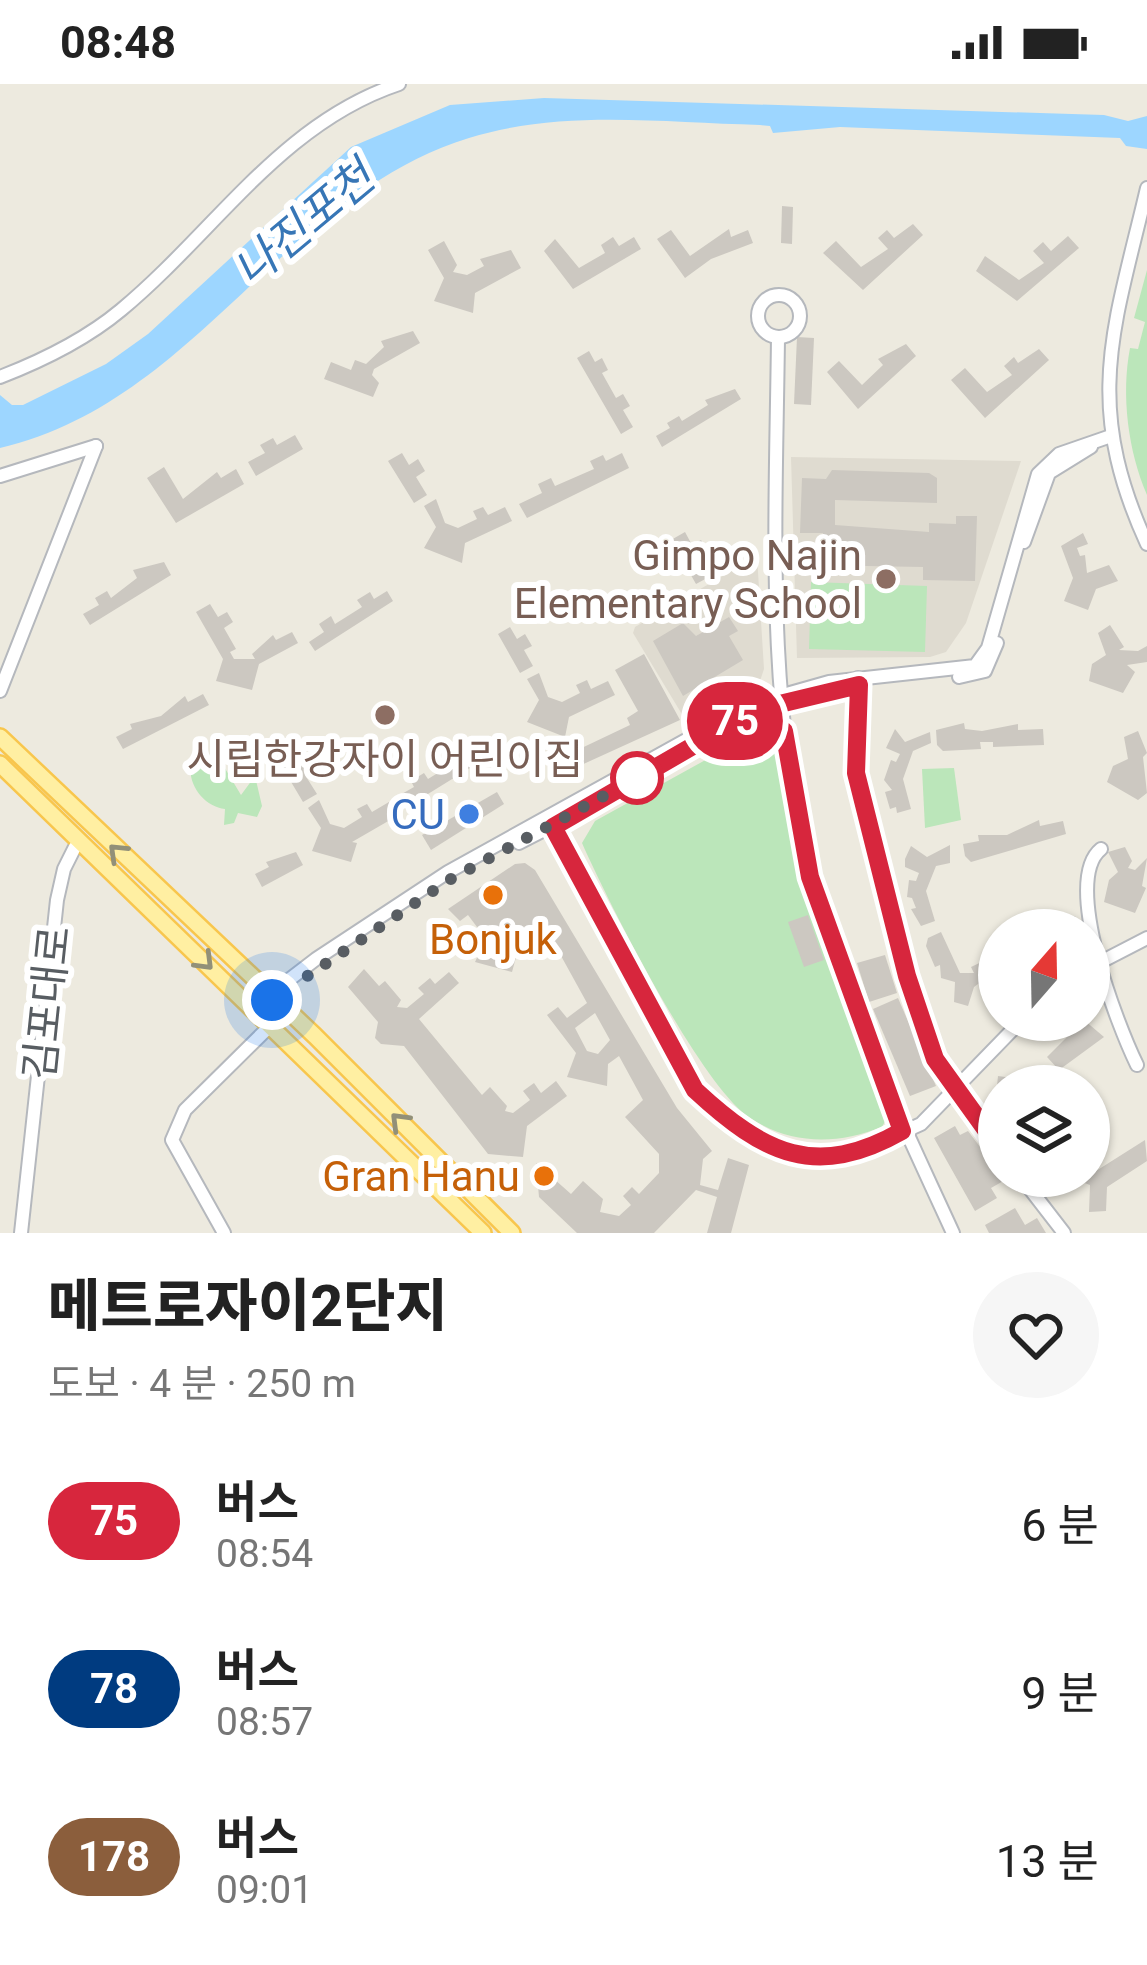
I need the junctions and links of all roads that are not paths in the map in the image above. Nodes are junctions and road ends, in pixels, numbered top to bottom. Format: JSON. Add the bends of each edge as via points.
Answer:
{"nodes":[{"id":1,"x":399,"y":84,"type":"edge"},
{"id":2,"x":1147,"y":188,"type":"edge"},
{"id":3,"x":778,"y":337,"type":"dead end"},
{"id":4,"x":0,"y":376,"type":"edge"},
{"id":5,"x":1111,"y":436,"type":"junction"},
{"id":6,"x":0,"y":476,"type":"edge"},
{"id":7,"x":1147,"y":544,"type":"edge"},
{"id":8,"x":859,"y":682,"type":"junction"},
{"id":9,"x":0,"y":691,"type":"edge"},
{"id":10,"x":781,"y":697,"type":"junction"},
{"id":11,"x":0,"y":737,"type":"edge"},
{"id":12,"x":0,"y":764,"type":"edge"},
{"id":13,"x":551,"y":823,"type":"junction"},
{"id":14,"x":75,"y":847,"type":"dead end"},
{"id":15,"x":1101,"y":849,"type":"dead end"},
{"id":16,"x":1091,"y":909,"type":"edge"},
{"id":17,"x":1147,"y":938,"type":"edge"},
{"id":18,"x":1110,"y":957,"type":"edge"},
{"id":19,"x":270,"y":998,"type":"junction"},
{"id":20,"x":1110,"y":1006,"type":"edge"},
{"id":21,"x":254,"y":1011,"type":"junction"},
{"id":22,"x":272,"y":1025,"type":"junction"},
{"id":23,"x":1000,"y":1041,"type":"edge"},
{"id":24,"x":1137,"y":1065,"type":"dead end"},
{"id":25,"x":952,"y":1088,"type":"junction"},
{"id":26,"x":978,"y":1121,"type":"edge"},
{"id":27,"x":902,"y":1131,"type":"junction"},
{"id":28,"x":1036,"y":1197,"type":"edge"},
{"id":29,"x":21,"y":1233,"type":"edge"},
{"id":30,"x":224,"y":1233,"type":"edge"},
{"id":31,"x":483,"y":1233,"type":"edge"},
{"id":32,"x":512,"y":1233,"type":"edge"},
{"id":33,"x":953,"y":1233,"type":"edge"},
{"id":34,"x":1064,"y":1233,"type":"edge"}],
"edges":[{"from":1,"to":4,"type":"street","via":[[348,104],[302,135],[118,313],[68,348]]},
{"from":2,"to":5,"type":"street","via":[[1110,334]]},
{"from":3,"to":10,"type":"street"},
{"from":5,"to":7,"type":"street"},
{"from":5,"to":8,"type":"street","via":[[1060,464],[1042,485],[985,670]]},
{"from":6,"to":9,"type":"street","via":[[96,446]]},
{"from":8,"to":10,"type":"street"},
{"from":8,"to":25,"type":"street","via":[[856,773],[875,859],[923,1028]]},
{"from":10,"to":13,"type":"street"},
{"from":10,"to":27,"type":"street","via":[[810,877]]},
{"from":19,"to":11,"type":"main road","one_way":true},
{"from":12,"to":21,"type":"main road","one_way":true},
{"from":13,"to":19,"type":"street"},
{"from":13,"to":27,"type":"street","via":[[695,1090],[725,1118],[790,1153],[844,1159]]},
{"from":14,"to":29,"type":"street","name":"김포대로","via":[[57,900]]},
{"from":15,"to":16,"type":"street","via":[[1089,873]]},
{"from":17,"to":18,"type":"street"},
{"from":19,"to":21,"type":"street"},
{"from":32,"to":19,"type":"main road","one_way":true},
{"from":20,"to":24,"type":"street"},
{"from":21,"to":22,"type":"main road"},
{"from":22,"to":30,"type":"street","via":[[185,1110],[172,1140]]},
{"from":22,"to":31,"type":"main road"},
{"from":23,"to":25,"type":"street"},
{"from":25,"to":26,"type":"street"},
{"from":25,"to":27,"type":"street","via":[[921,1124]]},
{"from":27,"to":33,"type":"street"},
{"from":28,"to":34,"type":"street"}]}
